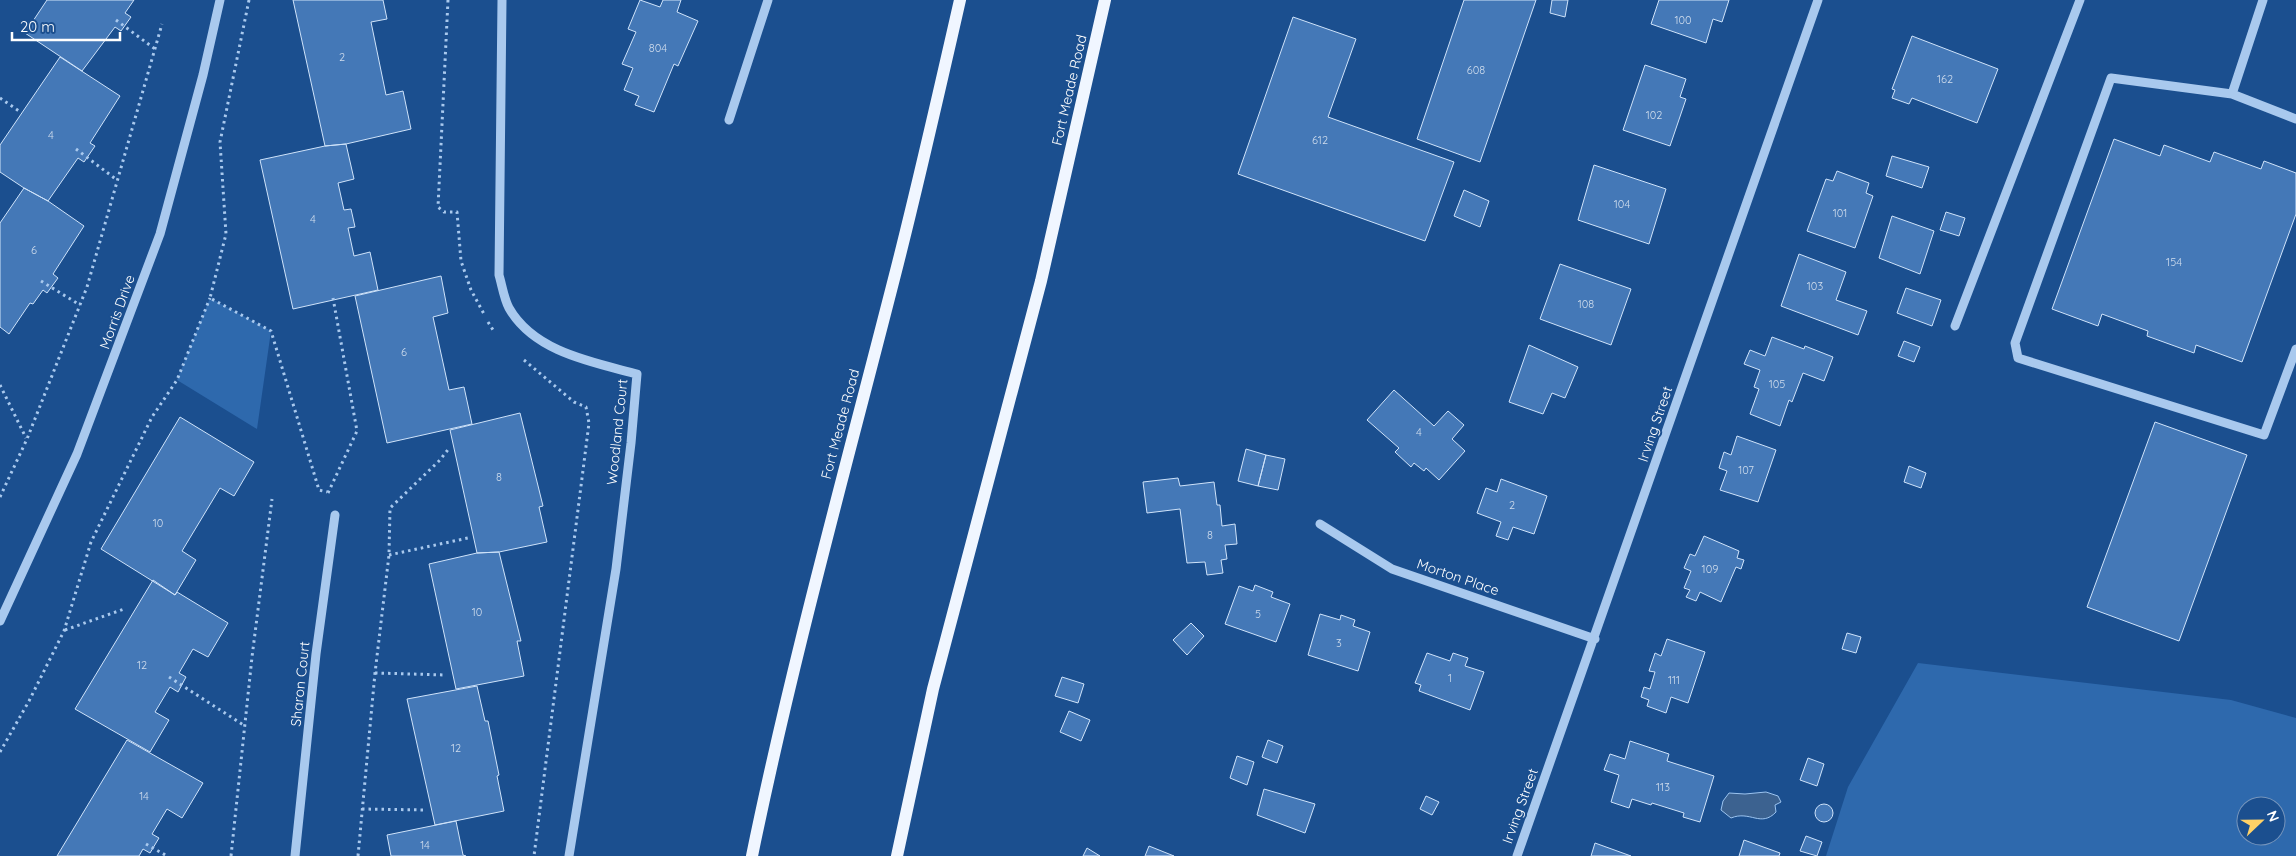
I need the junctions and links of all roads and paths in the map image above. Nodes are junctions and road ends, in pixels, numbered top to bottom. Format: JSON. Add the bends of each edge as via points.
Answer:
{"nodes":[{"id":1,"x":220,"y":0,"type":"edge"},
{"id":2,"x":249,"y":0,"type":"edge"},
{"id":3,"x":448,"y":0,"type":"edge"},
{"id":4,"x":502,"y":0,"type":"edge"},
{"id":5,"x":768,"y":0,"type":"edge"},
{"id":6,"x":960,"y":0,"type":"edge"},
{"id":7,"x":1105,"y":0,"type":"edge"},
{"id":8,"x":1818,"y":0,"type":"edge"},
{"id":9,"x":2080,"y":0,"type":"edge"},
{"id":10,"x":2263,"y":0,"type":"edge"},
{"id":11,"x":116,"y":20,"type":"dead end"},
{"id":12,"x":162,"y":24,"type":"dead end"},
{"id":13,"x":155,"y":49,"type":"junction"},
{"id":14,"x":2232,"y":94,"type":"junction"},
{"id":15,"x":0,"y":98,"type":"edge"},
{"id":16,"x":19,"y":111,"type":"dead end"},
{"id":17,"x":2296,"y":119,"type":"edge"},
{"id":18,"x":729,"y":120,"type":"dead end"},
{"id":19,"x":76,"y":149,"type":"dead end"},
{"id":20,"x":118,"y":180,"type":"junction"},
{"id":21,"x":41,"y":281,"type":"dead end"},
{"id":22,"x":210,"y":298,"type":"junction"},
{"id":23,"x":333,"y":298,"type":"dead end"},
{"id":24,"x":80,"y":306,"type":"junction"},
{"id":25,"x":1955,"y":326,"type":"dead end"},
{"id":26,"x":498,"y":336,"type":"dead end"},
{"id":27,"x":2296,"y":349,"type":"edge"},
{"id":28,"x":517,"y":354,"type":"dead end"},
{"id":29,"x":0,"y":385,"type":"edge"},
{"id":30,"x":27,"y":439,"type":"junction"},
{"id":31,"x":450,"y":447,"type":"dead end"},
{"id":32,"x":328,"y":492,"type":"junction"},
{"id":33,"x":0,"y":497,"type":"edge"},
{"id":34,"x":272,"y":499,"type":"dead end"},
{"id":35,"x":335,"y":515,"type":"joint"},
{"id":36,"x":1320,"y":524,"type":"dead end"},
{"id":37,"x":468,"y":538,"type":"dead end"},
{"id":38,"x":388,"y":555,"type":"junction"},
{"id":39,"x":124,"y":609,"type":"dead end"},
{"id":40,"x":0,"y":621,"type":"edge"},
{"id":41,"x":64,"y":631,"type":"junction"},
{"id":42,"x":1595,"y":639,"type":"junction"},
{"id":43,"x":375,"y":673,"type":"junction"},
{"id":44,"x":446,"y":675,"type":"dead end"},
{"id":45,"x":169,"y":677,"type":"dead end"},
{"id":46,"x":245,"y":726,"type":"junction"},
{"id":47,"x":0,"y":752,"type":"edge"},
{"id":48,"x":362,"y":810,"type":"junction"},
{"id":49,"x":426,"y":810,"type":"dead end"},
{"id":50,"x":146,"y":844,"type":"dead end"},
{"id":51,"x":167,"y":856,"type":"edge"},
{"id":52,"x":232,"y":856,"type":"edge"},
{"id":53,"x":295,"y":856,"type":"edge"},
{"id":54,"x":358,"y":856,"type":"edge"},
{"id":55,"x":534,"y":856,"type":"edge"},
{"id":56,"x":568,"y":856,"type":"edge"},
{"id":57,"x":752,"y":856,"type":"edge"},
{"id":58,"x":897,"y":856,"type":"edge"},
{"id":59,"x":1517,"y":856,"type":"edge"}],
"edges":[{"from":1,"to":40,"type":"street","name":"Morris Drive","via":[[160,234],[77,454]]},
{"from":2,"to":22,"type":"path","via":[[220,142],[226,234]]},
{"from":3,"to":26,"type":"path","via":[[438,207],[444,212],[457,212],[461,261],[471,290]]},
{"from":4,"to":56,"type":"street","name":"Woodland Court","via":[[499,275],[509,308],[532,337],[580,358],[637,374],[616,569]]},
{"from":5,"to":18,"type":"street"},
{"from":6,"to":57,"type":"main road","name":"Fort Meade Road","via":[[898,262],[811,594]]},
{"from":7,"to":58,"type":"main road","name":"Fort Meade Road","via":[[1041,281],[933,689]]},
{"from":8,"to":42,"type":"street","name":"Irving Street"},
{"from":9,"to":25,"type":"street"},
{"from":10,"to":14,"type":"street"},
{"from":11,"to":13,"type":"path"},
{"from":12,"to":13,"type":"path"},
{"from":13,"to":20,"type":"path"},
{"from":14,"to":17,"type":"street"},
{"from":14,"to":27,"type":"street","via":[[2111,78],[2015,343],[2018,358],[2264,435]]},
{"from":15,"to":16,"type":"path"},
{"from":19,"to":20,"type":"path"},
{"from":20,"to":24,"type":"path"},
{"from":21,"to":24,"type":"path"},
{"from":22,"to":32,"type":"path","via":[[271,331],[319,490]]},
{"from":22,"to":41,"type":"path","via":[[177,380],[152,417],[91,542]]},
{"from":23,"to":32,"type":"path","via":[[357,432]]},
{"from":24,"to":30,"type":"path"},
{"from":28,"to":55,"type":"path","via":[[574,402],[586,407],[589,423]]},
{"from":29,"to":30,"type":"path"},
{"from":30,"to":33,"type":"path"},
{"from":31,"to":38,"type":"path","via":[[390,508]]},
{"from":32,"to":35,"type":"path"},
{"from":34,"to":46,"type":"path"},
{"from":35,"to":53,"type":"street","name":"Sharon Court","via":[[316,654]]},
{"from":36,"to":42,"type":"street","name":"Morton Place","via":[[1392,569]]},
{"from":37,"to":38,"type":"path"},
{"from":38,"to":43,"type":"path"},
{"from":39,"to":41,"type":"path"},
{"from":41,"to":47,"type":"path"},
{"from":42,"to":59,"type":"street","name":"Irving Street"},
{"from":43,"to":44,"type":"path"},
{"from":43,"to":48,"type":"path"},
{"from":45,"to":46,"type":"path"},
{"from":46,"to":52,"type":"path"},
{"from":48,"to":49,"type":"path"},
{"from":48,"to":54,"type":"path"},
{"from":50,"to":51,"type":"path"}]}
